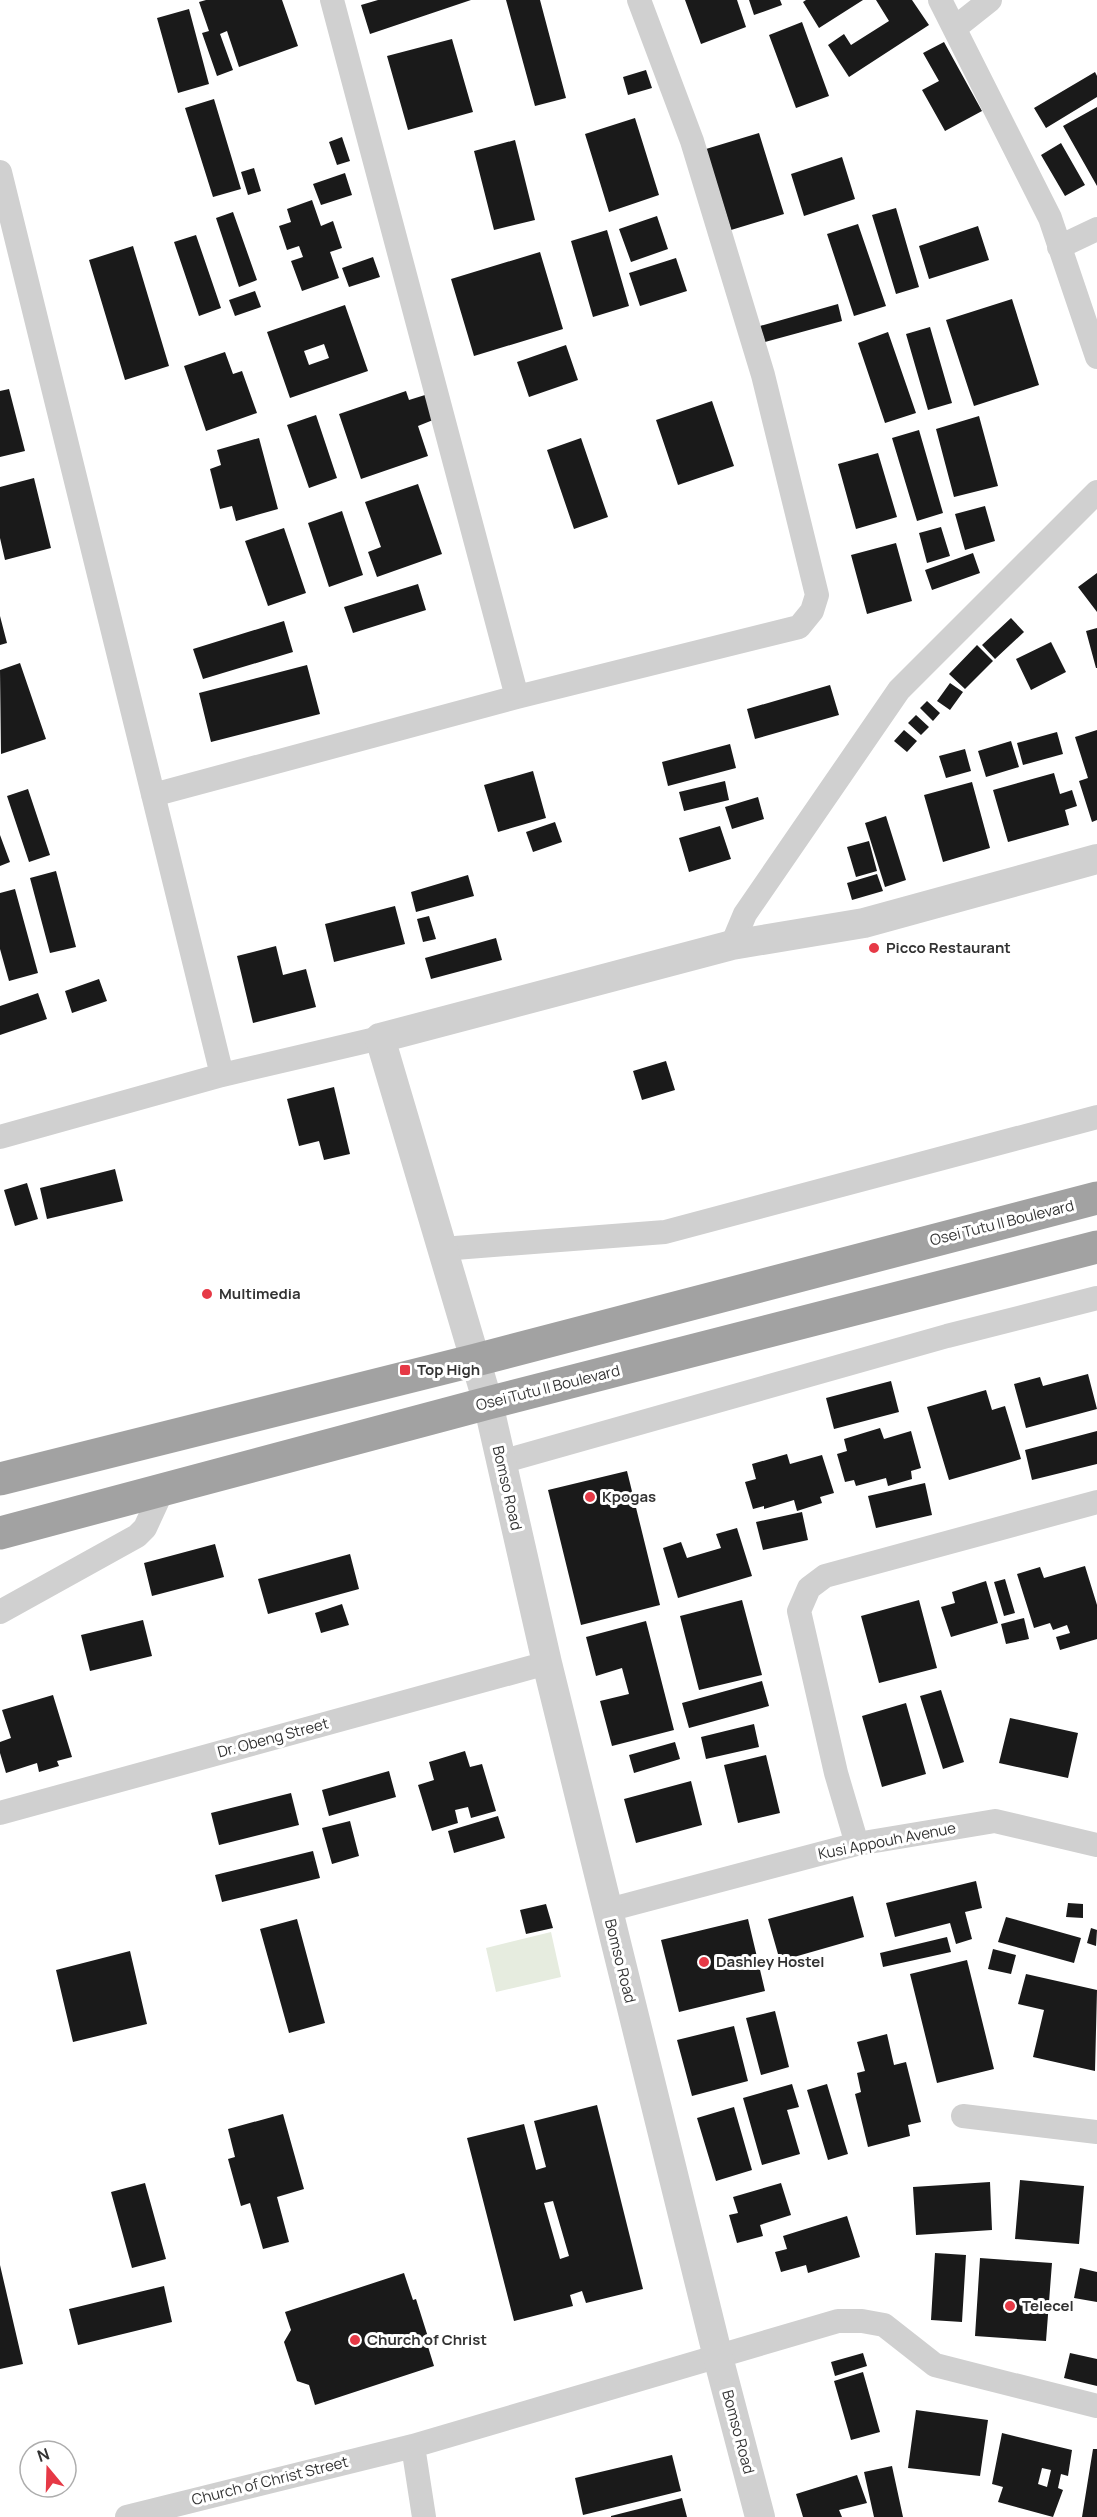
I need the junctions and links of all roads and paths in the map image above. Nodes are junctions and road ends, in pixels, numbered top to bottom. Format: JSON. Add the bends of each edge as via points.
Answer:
{"nodes":[{"id":1,"x":332,"y":0,"type":"edge"},
{"id":2,"x":639,"y":0,"type":"edge"},
{"id":3,"x":940,"y":0,"type":"edge"},
{"id":4,"x":990,"y":0,"type":"edge"},
{"id":5,"x":956,"y":27,"type":"junction"},
{"id":6,"x":0,"y":172,"type":"edge"},
{"id":7,"x":1097,"y":229,"type":"edge"},
{"id":8,"x":1059,"y":247,"type":"junction"},
{"id":9,"x":1097,"y":357,"type":"edge"},
{"id":10,"x":1097,"y":492,"type":"edge"},
{"id":11,"x":517,"y":697,"type":"junction"},
{"id":12,"x":153,"y":795,"type":"junction"},
{"id":13,"x":1097,"y":859,"type":"edge"},
{"id":14,"x":732,"y":945,"type":"junction"},
{"id":15,"x":380,"y":1038,"type":"junction"},
{"id":16,"x":222,"y":1075,"type":"junction"},
{"id":17,"x":1097,"y":1117,"type":"edge"},
{"id":18,"x":0,"y":1137,"type":"edge"},
{"id":19,"x":1097,"y":1198,"type":"edge"},
{"id":20,"x":1097,"y":1247,"type":"edge"},
{"id":21,"x":442,"y":1249,"type":"junction"},
{"id":22,"x":1097,"y":1298,"type":"edge"},
{"id":23,"x":476,"y":1360,"type":"junction"},
{"id":24,"x":488,"y":1403,"type":"junction"},
{"id":25,"x":501,"y":1462,"type":"junction"},
{"id":26,"x":0,"y":1479,"type":"edge"},
{"id":27,"x":163,"y":1489,"type":"junction"},
{"id":28,"x":1097,"y":1502,"type":"edge"},
{"id":29,"x":0,"y":1533,"type":"edge"},
{"id":30,"x":0,"y":1612,"type":"edge"},
{"id":31,"x":547,"y":1664,"type":"junction"},
{"id":32,"x":0,"y":1813,"type":"edge"},
{"id":33,"x":857,"y":1844,"type":"junction"},
{"id":34,"x":1097,"y":1845,"type":"edge"},
{"id":35,"x":608,"y":1910,"type":"junction"},
{"id":36,"x":963,"y":2116,"type":"dead end"},
{"id":37,"x":1097,"y":2132,"type":"edge"},
{"id":38,"x":718,"y":2357,"type":"junction"},
{"id":39,"x":1097,"y":2406,"type":"edge"},
{"id":40,"x":413,"y":2446,"type":"junction"},
{"id":41,"x":127,"y":2517,"type":"edge"},
{"id":42,"x":424,"y":2517,"type":"edge"},
{"id":43,"x":760,"y":2517,"type":"edge"}],
"edges":[{"from":1,"to":11,"type":"street"},
{"from":2,"to":11,"type":"street","via":[[692,141],[759,364],[818,595],[812,611],[799,627]]},
{"from":3,"to":5,"type":"street"},
{"from":4,"to":5,"type":"street"},
{"from":5,"to":8,"type":"street","via":[[1050,218]]},
{"from":6,"to":12,"type":"street"},
{"from":7,"to":8,"type":"street"},
{"from":8,"to":9,"type":"street"},
{"from":10,"to":14,"type":"street","via":[[899,690],[745,914]]},
{"from":11,"to":12,"type":"street"},
{"from":12,"to":16,"type":"street"},
{"from":13,"to":14,"type":"street","via":[[864,922]]},
{"from":14,"to":15,"type":"street"},
{"from":15,"to":16,"type":"street"},
{"from":15,"to":21,"type":"street","name":"Bomso Road"},
{"from":16,"to":18,"type":"street"},
{"from":17,"to":21,"type":"street","via":[[665,1232]]},
{"from":19,"to":23,"type":"highway","name":"Osei Tutu II Boulevard"},
{"from":20,"to":24,"type":"highway","name":"Osei Tutu II Boulevard"},
{"from":21,"to":23,"type":"street","name":"Bomso Road"},
{"from":22,"to":25,"type":"street","via":[[947,1336]]},
{"from":23,"to":24,"type":"street","name":"Bomso Road"},
{"from":23,"to":26,"type":"highway","name":"Osei Tutu II Boulevard"},
{"from":24,"to":25,"type":"street","name":"Bomso Road"},
{"from":24,"to":27,"type":"highway","name":"Osei Tutu II Boulevard"},
{"from":25,"to":31,"type":"street","name":"Bomso Road"},
{"from":27,"to":29,"type":"highway","name":"Osei Tutu II Boulevard"},
{"from":27,"to":30,"type":"street","via":[[145,1528],[136,1536]]},
{"from":28,"to":33,"type":"street","via":[[825,1576],[809,1588],[799,1611],[836,1773]]},
{"from":31,"to":32,"type":"street","name":"Dr. Obeng Street"},
{"from":31,"to":35,"type":"street","name":"Bomso Road"},
{"from":33,"to":34,"type":"street","name":"Kusi Appouh Avenue","via":[[995,1821]]},
{"from":33,"to":35,"type":"street","name":"Kusi Appouh Avenue"},
{"from":35,"to":38,"type":"street","name":"Bomso Road"},
{"from":36,"to":37,"type":"street"},
{"from":38,"to":39,"type":"street","name":"Church of Christ Street","via":[[838,2321],[862,2321],[884,2325],[935,2365]]},
{"from":38,"to":40,"type":"street","name":"Church of Christ Street"},
{"from":38,"to":43,"type":"street","name":"Bomso Road"},
{"from":40,"to":41,"type":"street","name":"Church of Christ Street"},
{"from":40,"to":42,"type":"street"}]}
